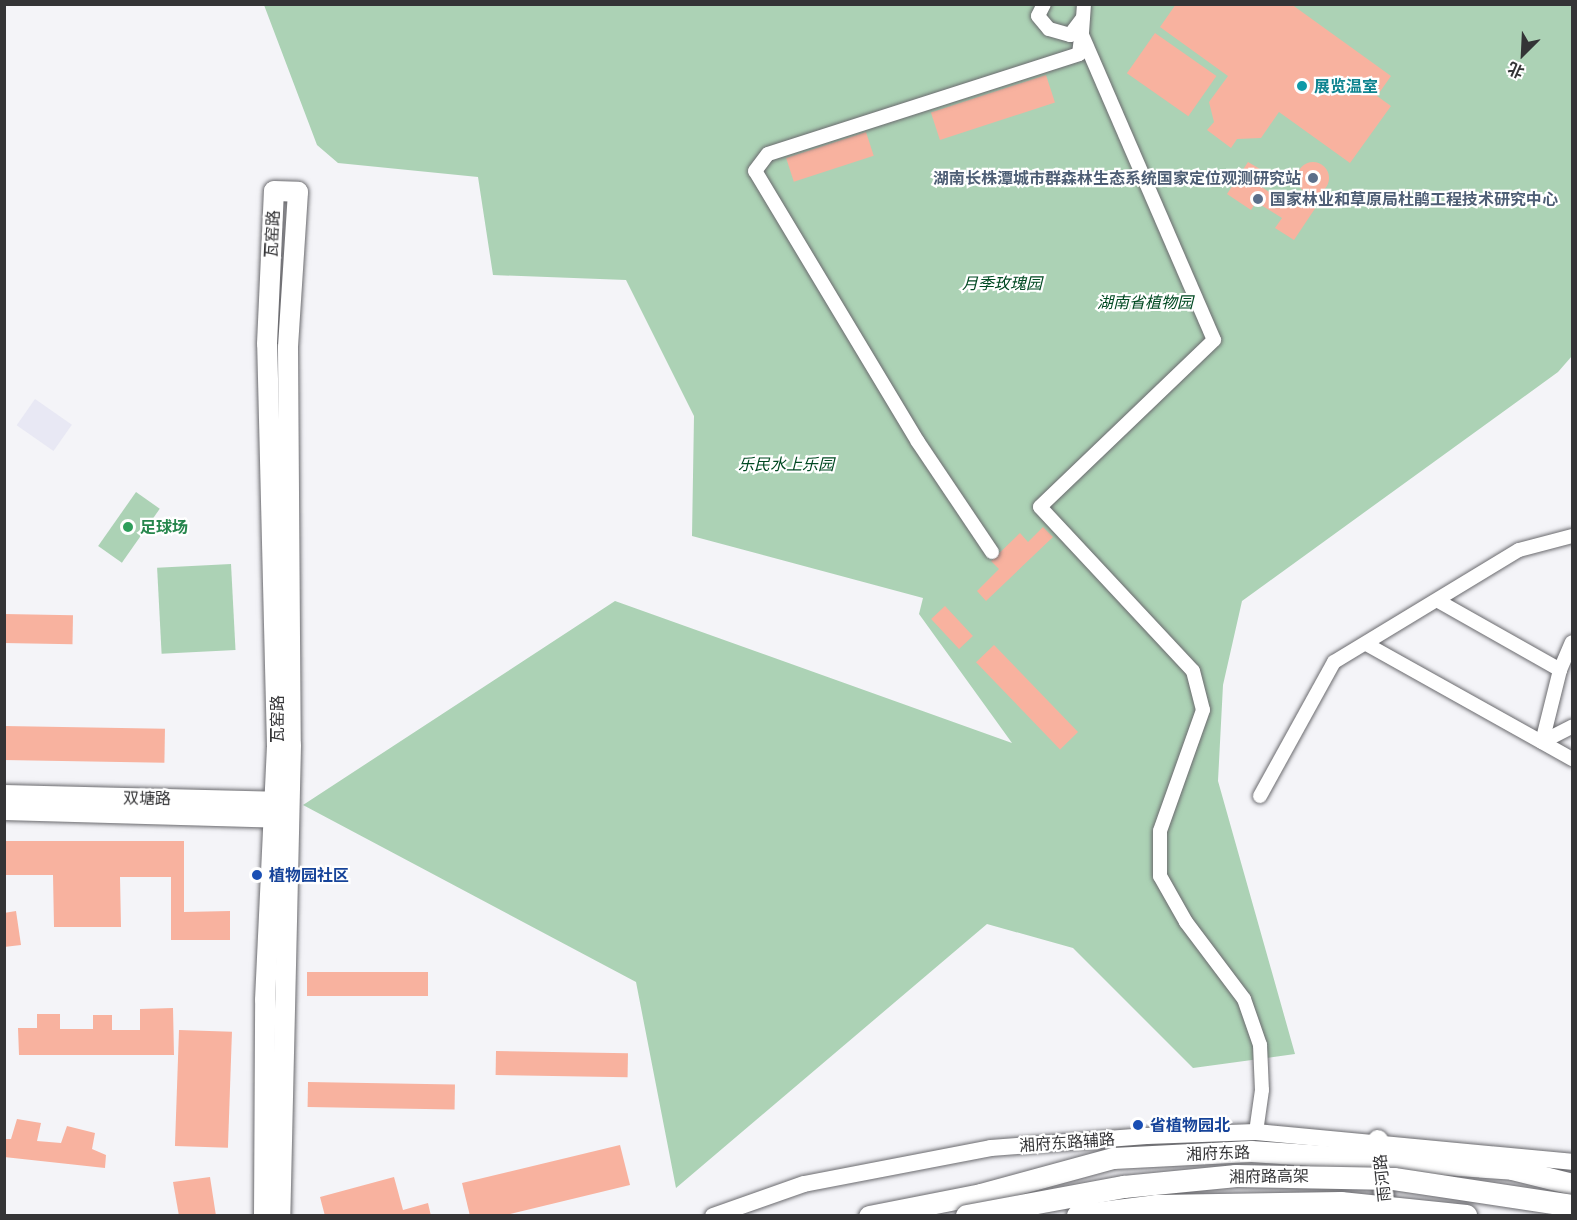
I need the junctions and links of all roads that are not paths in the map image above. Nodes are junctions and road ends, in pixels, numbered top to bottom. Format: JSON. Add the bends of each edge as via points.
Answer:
{"nodes":[{"id":1,"x":1044,"y":4,"type":"edge"},
{"id":2,"x":1084,"y":10,"type":"edge"},
{"id":3,"x":1082,"y":35,"type":"junction"},
{"id":4,"x":1572,"y":536,"type":"edge"},
{"id":5,"x":992,"y":552,"type":"dead end"},
{"id":6,"x":1440,"y":602,"type":"junction"},
{"id":7,"x":1572,"y":642,"type":"edge"},
{"id":8,"x":1368,"y":645,"type":"junction"},
{"id":9,"x":1560,"y":670,"type":"junction"},
{"id":10,"x":1572,"y":727,"type":"edge"},
{"id":11,"x":1542,"y":742,"type":"junction"},
{"id":12,"x":1572,"y":759,"type":"edge"},
{"id":13,"x":4,"y":795,"type":"edge"},
{"id":14,"x":1260,"y":796,"type":"dead end"},
{"id":15,"x":4,"y":810,"type":"edge"},
{"id":16,"x":281,"y":810,"type":"junction"},
{"id":17,"x":1256,"y":1132,"type":"junction"},
{"id":18,"x":1386,"y":1151,"type":"junction"},
{"id":19,"x":1572,"y":1162,"type":"edge"},
{"id":20,"x":1572,"y":1184,"type":"edge"},
{"id":21,"x":1572,"y":1206,"type":"edge"},
{"id":22,"x":264,"y":1215,"type":"edge"},
{"id":23,"x":280,"y":1215,"type":"edge"},
{"id":24,"x":713,"y":1215,"type":"edge"},
{"id":25,"x":869,"y":1215,"type":"edge"},
{"id":26,"x":967,"y":1215,"type":"edge"},
{"id":27,"x":1078,"y":1215,"type":"edge"},
{"id":28,"x":1386,"y":1215,"type":"edge"},
{"id":29,"x":1398,"y":1215,"type":"edge"},
{"id":30,"x":1466,"y":1215,"type":"edge"}],
"edges":[{"from":1,"to":2,"type":"street","via":[[1038,16],[1050,29],[1070,35]]},
{"from":2,"to":3,"type":"street"},
{"from":3,"to":5,"type":"street","via":[[1079,54],[768,154],[754,171],[918,442]]},
{"from":3,"to":17,"type":"street","via":[[1214,340],[1040,507],[1193,671],[1203,710],[1192,754],[1160,831],[1160,876],[1186,922],[1244,999],[1260,1045],[1263,1090]]},
{"from":4,"to":6,"type":"street","via":[[1519,549]]},
{"from":6,"to":8,"type":"street"},
{"from":6,"to":9,"type":"street"},
{"from":7,"to":9,"type":"street"},
{"from":8,"to":11,"type":"street"},
{"from":8,"to":14,"type":"street","via":[[1334,662]]},
{"from":9,"to":11,"type":"street"},
{"from":10,"to":11,"type":"street"},
{"from":11,"to":12,"type":"street"},
{"from":13,"to":16,"type":"main road","name":"双塘路"},
{"from":15,"to":16,"type":"main road","name":"双塘路"},
{"from":16,"to":16,"type":"main road","name":"瓦窑路","via":[[287,419],[298,192],[274,191],[267,344]]},
{"from":16,"to":22,"type":"main road","name":"瓦窑路","via":[[265,1000]]},
{"from":16,"to":23,"type":"main road","name":"瓦窑路"},
{"from":17,"to":18,"type":"street","name":"湘府东路辅路"},
{"from":17,"to":24,"type":"street","name":"湘府东路辅路","via":[[991,1148],[804,1184]]},
{"from":18,"to":19,"type":"street","name":"湘府东路辅路"},
{"from":18,"to":20,"type":"main road","name":"湘府东路","via":[[1512,1169]]},
{"from":18,"to":25,"type":"main road","name":"湘府东路","via":[[1251,1151],[1113,1158],[981,1194]]},
{"from":18,"to":28,"type":"main road","name":"雨河路"},
{"from":18,"to":29,"type":"main road","name":"雨河路"},
{"from":21,"to":26,"type":"highway","name":"湘府路高架","bridge":true,"via":[[1394,1179],[1236,1176],[1124,1187]]},
{"from":27,"to":30,"type":"highway","name":"湘府路高架","bridge":true,"via":[[1157,1206],[1341,1203]]}]}
